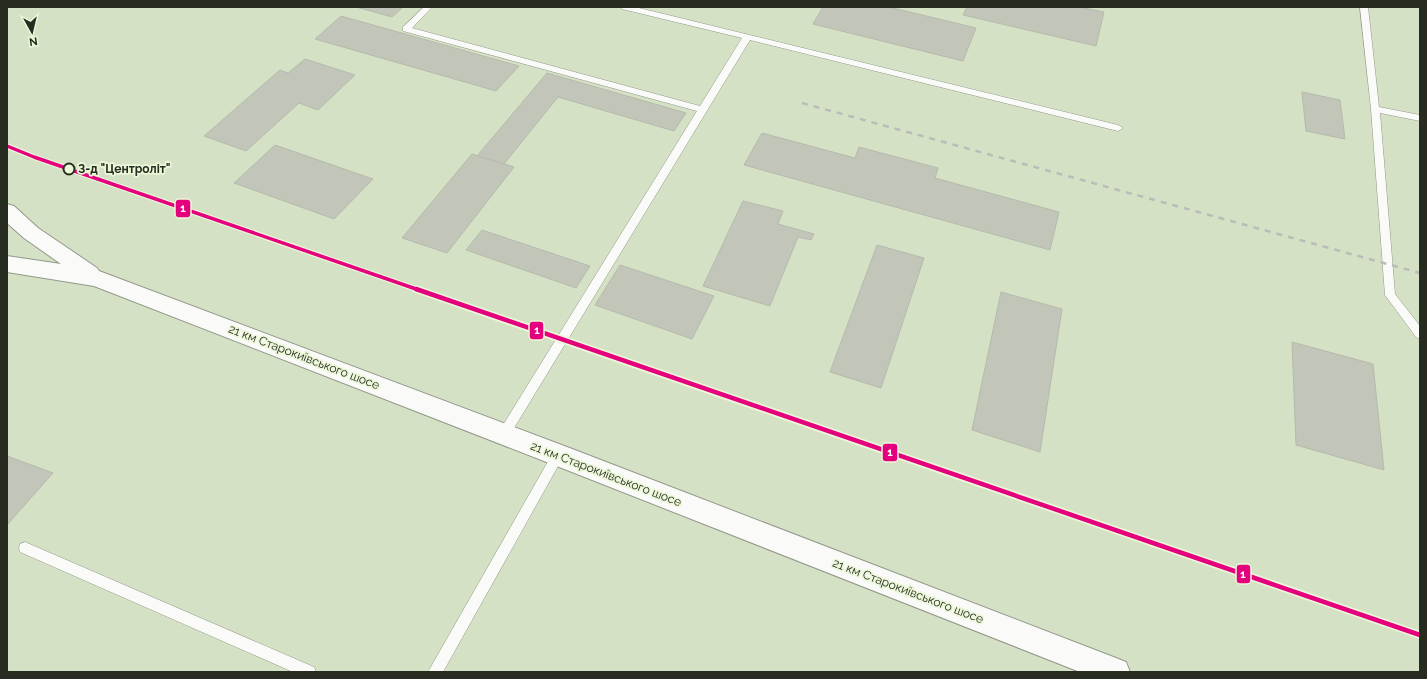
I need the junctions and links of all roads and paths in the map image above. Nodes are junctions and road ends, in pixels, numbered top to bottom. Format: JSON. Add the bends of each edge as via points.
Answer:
{"nodes":[{"id":1,"x":428,"y":7,"type":"edge"},
{"id":2,"x":626,"y":7,"type":"edge"},
{"id":3,"x":1364,"y":7,"type":"edge"},
{"id":4,"x":748,"y":36,"type":"junction"},
{"id":5,"x":1375,"y":109,"type":"junction"},
{"id":6,"x":703,"y":110,"type":"junction"},
{"id":7,"x":1420,"y":118,"type":"edge"},
{"id":8,"x":1118,"y":128,"type":"dead end"},
{"id":9,"x":7,"y":211,"type":"edge"},
{"id":10,"x":7,"y":264,"type":"edge"},
{"id":11,"x":96,"y":278,"type":"junction"},
{"id":12,"x":1420,"y":334,"type":"edge"},
{"id":13,"x":504,"y":434,"type":"junction"},
{"id":14,"x":558,"y":455,"type":"junction"},
{"id":15,"x":25,"y":548,"type":"dead end"},
{"id":16,"x":309,"y":672,"type":"edge"},
{"id":17,"x":435,"y":672,"type":"edge"},
{"id":18,"x":1116,"y":672,"type":"edge"}],
"edges":[{"from":1,"to":6,"type":"lane","via":[[406,29]]},
{"from":2,"to":4,"type":"lane"},
{"from":3,"to":5,"type":"lane"},
{"from":4,"to":6,"type":"lane"},
{"from":4,"to":8,"type":"lane"},
{"from":5,"to":7,"type":"lane"},
{"from":5,"to":12,"type":"lane","via":[[1390,295]]},
{"from":6,"to":13,"type":"lane"},
{"from":9,"to":11,"type":"street","name":"21 км Старокиївського шосе","via":[[32,233]]},
{"from":10,"to":11,"type":"street","name":"21 км Старокиївського шосе"},
{"from":11,"to":13,"type":"street","name":"21 км Старокиївського шосе"},
{"from":13,"to":14,"type":"street","name":"21 км Старокиївського шосе"},
{"from":14,"to":17,"type":"lane"},
{"from":14,"to":18,"type":"street","name":"21 км Старокиївського шосе"},
{"from":15,"to":16,"type":"lane"}]}
